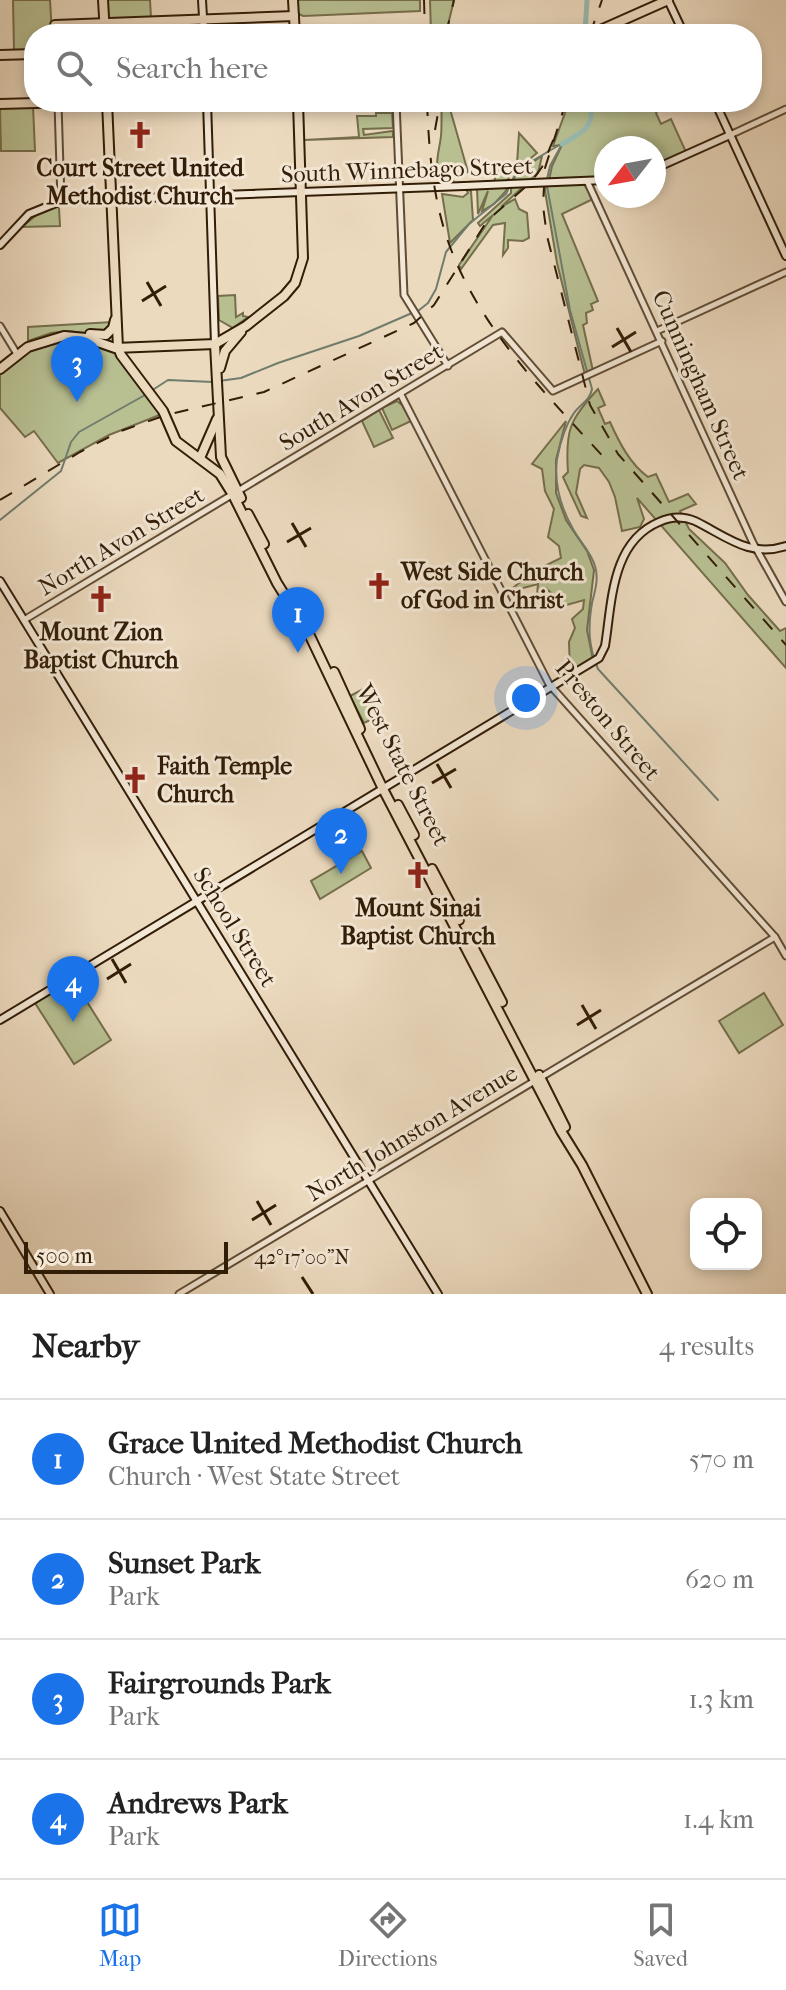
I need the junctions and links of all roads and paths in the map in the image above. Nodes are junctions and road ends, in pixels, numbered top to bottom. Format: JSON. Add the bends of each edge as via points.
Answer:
{"nodes":[{"id":1,"x":103,"y":0,"type":"edge"},
{"id":2,"x":293,"y":0,"type":"edge"},
{"id":3,"x":668,"y":0,"type":"edge"},
{"id":4,"x":202,"y":4,"type":"edge"},
{"id":5,"x":294,"y":16,"type":"junction"},
{"id":6,"x":188,"y":20,"type":"junction"},
{"id":7,"x":203,"y":20,"type":"junction"},
{"id":8,"x":104,"y":23,"type":"junction"},
{"id":9,"x":97,"y":24,"type":"edge"},
{"id":10,"x":203,"y":24,"type":"edge"},
{"id":11,"x":294,"y":24,"type":"edge"},
{"id":12,"x":615,"y":24,"type":"edge"},
{"id":13,"x":679,"y":24,"type":"edge"},
{"id":14,"x":24,"y":54,"type":"edge"},
{"id":15,"x":0,"y":55,"type":"edge"},
{"id":16,"x":24,"y":103,"type":"edge"},
{"id":17,"x":0,"y":104,"type":"edge"},
{"id":18,"x":786,"y":109,"type":"edge"},
{"id":19,"x":58,"y":112,"type":"edge"},
{"id":20,"x":107,"y":112,"type":"edge"},
{"id":21,"x":207,"y":112,"type":"edge"},
{"id":22,"x":298,"y":112,"type":"edge"},
{"id":23,"x":396,"y":112,"type":"edge"},
{"id":24,"x":720,"y":112,"type":"edge"},
{"id":25,"x":730,"y":135,"type":"junction"},
{"id":26,"x":666,"y":164,"type":"edge"},
{"id":27,"x":587,"y":181,"type":"junction"},
{"id":28,"x":594,"y":181,"type":"edge"},
{"id":29,"x":399,"y":188,"type":"junction"},
{"id":30,"x":301,"y":192,"type":"junction"},
{"id":31,"x":210,"y":196,"type":"junction"},
{"id":32,"x":111,"y":199,"type":"junction"},
{"id":33,"x":61,"y":201,"type":"junction"},
{"id":34,"x":0,"y":245,"type":"edge"},
{"id":35,"x":786,"y":256,"type":"edge"},
{"id":36,"x":786,"y":272,"type":"edge"},
{"id":37,"x":116,"y":315,"type":"junction"},
{"id":38,"x":0,"y":326,"type":"edge"},
{"id":39,"x":246,"y":326,"type":"junction"},
{"id":40,"x":657,"y":331,"type":"junction"},
{"id":41,"x":84,"y":333,"type":"junction"},
{"id":42,"x":662,"y":341,"type":"junction"},
{"id":43,"x":215,"y":344,"type":"junction"},
{"id":44,"x":118,"y":348,"type":"junction"},
{"id":45,"x":16,"y":353,"type":"junction"},
{"id":46,"x":448,"y":366,"type":"junction"},
{"id":47,"x":0,"y":367,"type":"edge"},
{"id":48,"x":218,"y":382,"type":"junction"},
{"id":49,"x":401,"y":395,"type":"junction"},
{"id":50,"x":219,"y":414,"type":"junction"},
{"id":51,"x":200,"y":458,"type":"junction"},
{"id":52,"x":235,"y":493,"type":"junction"},
{"id":53,"x":786,"y":546,"type":"edge"},
{"id":54,"x":756,"y":550,"type":"junction"},
{"id":55,"x":0,"y":581,"type":"edge"},
{"id":56,"x":786,"y":602,"type":"edge"},
{"id":57,"x":24,"y":620,"type":"junction"},
{"id":58,"x":552,"y":687,"type":"junction"},
{"id":59,"x":386,"y":787,"type":"junction"},
{"id":60,"x":198,"y":901,"type":"junction"},
{"id":61,"x":775,"y":937,"type":"junction"},
{"id":62,"x":786,"y":956,"type":"edge"},
{"id":63,"x":0,"y":1020,"type":"edge"},
{"id":64,"x":538,"y":1078,"type":"junction"},
{"id":65,"x":369,"y":1180,"type":"junction"},
{"id":66,"x":0,"y":1211,"type":"edge"},
{"id":67,"x":50,"y":1294,"type":"edge"},
{"id":68,"x":179,"y":1294,"type":"edge"},
{"id":69,"x":438,"y":1294,"type":"edge"},
{"id":70,"x":647,"y":1294,"type":"edge"}],
"edges":[{"from":1,"to":8,"type":"main road"},
{"from":2,"to":5,"type":"main road"},
{"from":3,"to":12,"type":"main road"},
{"from":3,"to":13,"type":"main road"},
{"from":4,"to":6,"type":"main road"},
{"from":4,"to":7,"type":"main road"},
{"from":5,"to":7,"type":"main road"},
{"from":5,"to":11,"type":"main road"},
{"from":6,"to":7,"type":"main road"},
{"from":6,"to":8,"type":"main road"},
{"from":7,"to":10,"type":"main road"},
{"from":8,"to":9,"type":"main road"},
{"from":14,"to":15,"type":"main road"},
{"from":16,"to":17,"type":"main road"},
{"from":18,"to":25,"type":"street"},
{"from":19,"to":33,"type":"street"},
{"from":20,"to":32,"type":"main road"},
{"from":21,"to":31,"type":"main road","name":"West State Street"},
{"from":22,"to":30,"type":"main road"},
{"from":23,"to":29,"type":"street"},
{"from":24,"to":25,"type":"main road"},
{"from":25,"to":26,"type":"main road"},
{"from":25,"to":35,"type":"main road"},
{"from":27,"to":28,"type":"main road","name":"South Winnebago Street"},
{"from":27,"to":29,"type":"main road","name":"South Winnebago Street","bridge":true},
{"from":27,"to":40,"type":"street","name":"Cunningham Street"},
{"from":29,"to":30,"type":"main road","name":"South Winnebago Street"},
{"from":29,"to":46,"type":"street","via":[[404,295]]},
{"from":30,"to":31,"type":"main road","name":"South Winnebago Street"},
{"from":30,"to":39,"type":"main road","via":[[300,271],[284,296]]},
{"from":31,"to":32,"type":"main road","name":"South Winnebago Street"},
{"from":31,"to":43,"type":"main road","name":"West State Street"},
{"from":32,"to":33,"type":"main road","name":"South Winnebago Street"},
{"from":32,"to":37,"type":"main road"},
{"from":33,"to":34,"type":"main road","via":[[29,214]]},
{"from":36,"to":40,"type":"street"},
{"from":37,"to":41,"type":"main road","via":[[106,335]]},
{"from":37,"to":44,"type":"main road"},
{"from":38,"to":45,"type":"street"},
{"from":39,"to":43,"type":"main road"},
{"from":39,"to":48,"type":"main road","via":[[225,351]]},
{"from":40,"to":42,"type":"street","name":"Cunningham Street"},
{"from":41,"to":44,"type":"main road"},
{"from":41,"to":45,"type":"main road","via":[[49,335]]},
{"from":42,"to":46,"type":"street","name":"South Avon Street","via":[[553,391],[502,332]]},
{"from":42,"to":54,"type":"street","name":"Cunningham Street"},
{"from":43,"to":44,"type":"main road"},
{"from":43,"to":48,"type":"main road","name":"West State Street"},
{"from":44,"to":45,"type":"main road","via":[[64,336]]},
{"from":44,"to":51,"type":"main road","name":"West State Street","via":[[166,415],[176,441]]},
{"from":45,"to":47,"type":"main road"},
{"from":46,"to":49,"type":"street","name":"South Avon Street"},
{"from":48,"to":50,"type":"main road","name":"West State Street"},
{"from":49,"to":52,"type":"street","name":"South Avon Street"},
{"from":49,"to":58,"type":"street","name":"Preston Street"},
{"from":50,"to":51,"type":"main road"},
{"from":50,"to":52,"type":"main road","name":"West State Street","via":[[221,457]]},
{"from":51,"to":52,"type":"main road","name":"West State Street"},
{"from":52,"to":57,"type":"street","name":"North Avon Street"},
{"from":52,"to":59,"type":"main road","name":"West State Street","via":[[314,632]]},
{"from":53,"to":54,"type":"main road"},
{"from":54,"to":56,"type":"street","name":"Cunningham Street"},
{"from":54,"to":58,"type":"main road","via":[[729,542],[689,519],[649,527],[630,544],[620,563],[599,658]]},
{"from":55,"to":57,"type":"main road","name":"School Street"},
{"from":57,"to":60,"type":"main road","name":"School Street"},
{"from":58,"to":59,"type":"main road"},
{"from":58,"to":61,"type":"street","name":"Preston Street"},
{"from":59,"to":60,"type":"main road"},
{"from":59,"to":64,"type":"main road","name":"West State Street"},
{"from":60,"to":63,"type":"main road"},
{"from":60,"to":65,"type":"main road","name":"School Street"},
{"from":61,"to":62,"type":"street","name":"Preston Street"},
{"from":61,"to":64,"type":"street","name":"North Johnston Avenue"},
{"from":64,"to":65,"type":"street","name":"North Johnston Avenue"},
{"from":64,"to":70,"type":"main road","name":"West State Street"},
{"from":65,"to":68,"type":"street","name":"North Johnston Avenue"},
{"from":65,"to":69,"type":"main road","name":"School Street"},
{"from":66,"to":67,"type":"main road"}]}
